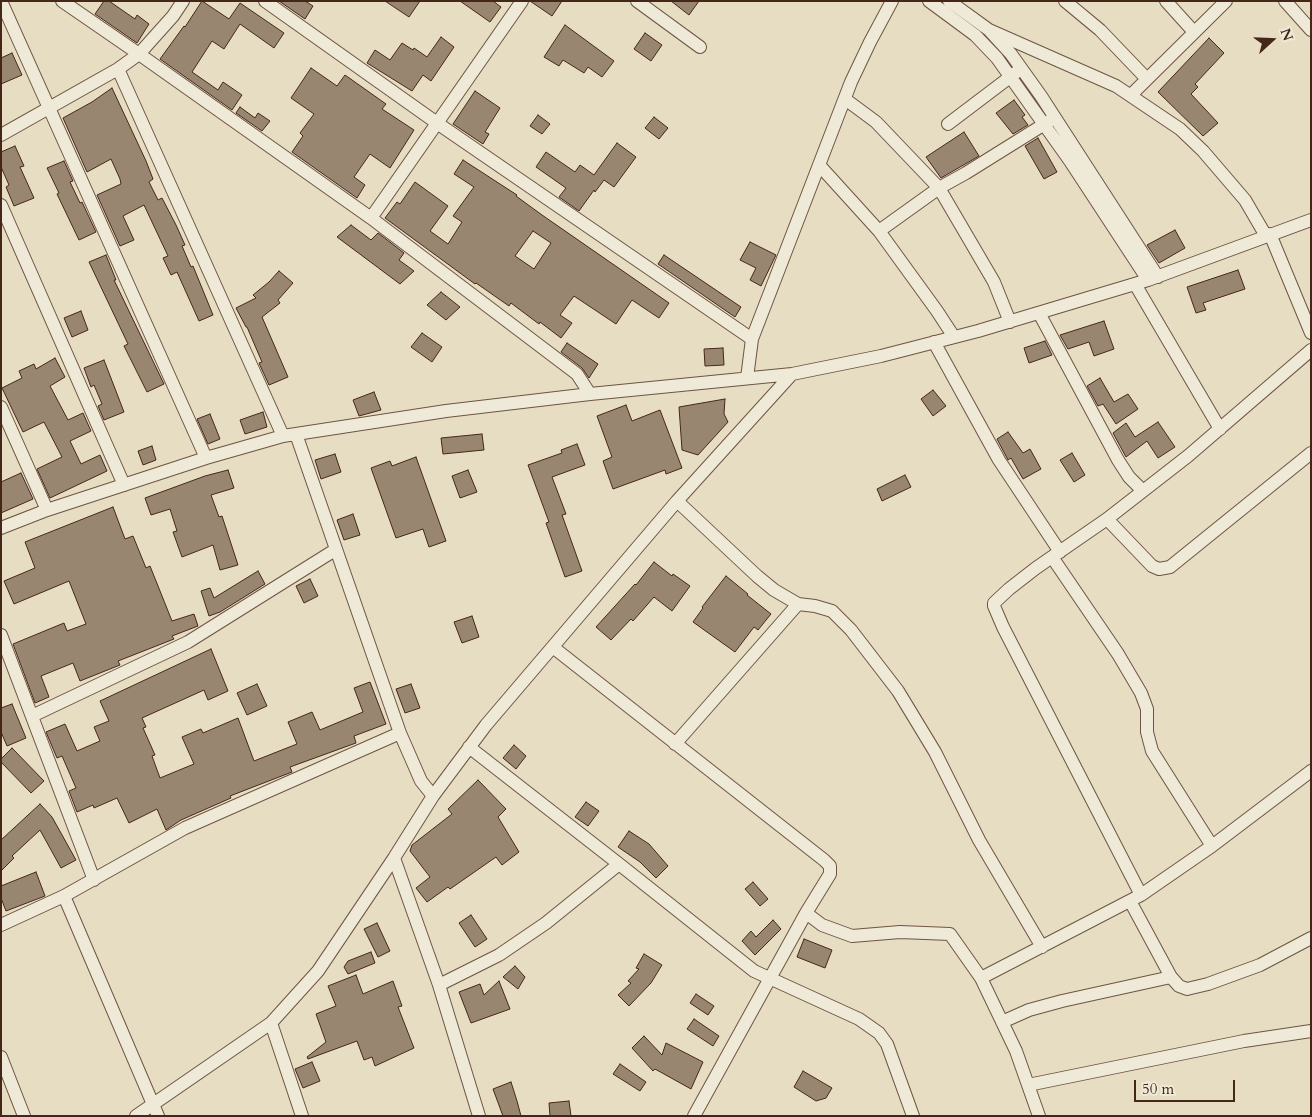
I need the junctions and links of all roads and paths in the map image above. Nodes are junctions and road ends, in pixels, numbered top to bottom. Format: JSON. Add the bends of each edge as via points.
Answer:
{"nodes":[{"id":1,"x":1,"y":1,"type":"edge"},
{"id":2,"x":62,"y":1,"type":"edge"},
{"id":3,"x":183,"y":1,"type":"edge"},
{"id":4,"x":265,"y":1,"type":"edge"},
{"id":5,"x":522,"y":1,"type":"edge"},
{"id":6,"x":637,"y":1,"type":"edge"},
{"id":7,"x":892,"y":1,"type":"edge"},
{"id":8,"x":929,"y":1,"type":"edge"},
{"id":9,"x":949,"y":1,"type":"edge"},
{"id":10,"x":1065,"y":1,"type":"edge"},
{"id":11,"x":1166,"y":1,"type":"edge"},
{"id":12,"x":1226,"y":1,"type":"edge"},
{"id":13,"x":1285,"y":1,"type":"edge"},
{"id":14,"x":989,"y":30,"type":"junction"},
{"id":15,"x":1311,"y":30,"type":"edge"},
{"id":16,"x":1194,"y":32,"type":"junction"},
{"id":17,"x":700,"y":46,"type":"dead end"},
{"id":18,"x":139,"y":54,"type":"junction"},
{"id":19,"x":118,"y":68,"type":"junction"},
{"id":20,"x":1016,"y":72,"type":"junction"},
{"id":21,"x":1147,"y":79,"type":"junction"},
{"id":22,"x":1131,"y":96,"type":"junction"},
{"id":23,"x":845,"y":99,"type":"junction"},
{"id":24,"x":48,"y":107,"type":"junction"},
{"id":25,"x":1050,"y":121,"type":"junction"},
{"id":26,"x":437,"y":123,"type":"junction"},
{"id":27,"x":948,"y":124,"type":"dead end"},
{"id":28,"x":1,"y":135,"type":"edge"},
{"id":29,"x":820,"y":166,"type":"junction"},
{"id":30,"x":939,"y":188,"type":"junction"},
{"id":31,"x":1,"y":205,"type":"edge"},
{"id":32,"x":371,"y":218,"type":"junction"},
{"id":33,"x":1311,"y":220,"type":"edge"},
{"id":34,"x":879,"y":231,"type":"junction"},
{"id":35,"x":1268,"y":235,"type":"junction"},
{"id":36,"x":1153,"y":278,"type":"junction"},
{"id":37,"x":1135,"y":284,"type":"junction"},
{"id":38,"x":1039,"y":313,"type":"junction"},
{"id":39,"x":1010,"y":322,"type":"junction"},
{"id":40,"x":1310,"y":331,"type":"edge"},
{"id":41,"x":954,"y":337,"type":"junction"},
{"id":42,"x":752,"y":339,"type":"junction"},
{"id":43,"x":934,"y":342,"type":"junction"},
{"id":44,"x":1311,"y":350,"type":"edge"},
{"id":45,"x":792,"y":374,"type":"junction"},
{"id":46,"x":746,"y":378,"type":"junction"},
{"id":47,"x":590,"y":394,"type":"junction"},
{"id":48,"x":1,"y":407,"type":"edge"},
{"id":49,"x":1220,"y":428,"type":"junction"},
{"id":50,"x":289,"y":435,"type":"junction"},
{"id":51,"x":1311,"y":453,"type":"edge"},
{"id":52,"x":206,"y":458,"type":"junction"},
{"id":53,"x":124,"y":485,"type":"junction"},
{"id":54,"x":1143,"y":491,"type":"junction"},
{"id":55,"x":677,"y":502,"type":"junction"},
{"id":56,"x":47,"y":510,"type":"junction"},
{"id":57,"x":1107,"y":519,"type":"junction"},
{"id":58,"x":1,"y":528,"type":"edge"},
{"id":59,"x":334,"y":550,"type":"junction"},
{"id":60,"x":1056,"y":554,"type":"junction"},
{"id":61,"x":798,"y":604,"type":"junction"},
{"id":62,"x":1,"y":635,"type":"edge"},
{"id":63,"x":554,"y":648,"type":"junction"},
{"id":64,"x":32,"y":716,"type":"junction"},
{"id":65,"x":400,"y":733,"type":"junction"},
{"id":66,"x":675,"y":744,"type":"junction"},
{"id":67,"x":469,"y":748,"type":"junction"},
{"id":68,"x":1308,"y":778,"type":"edge"},
{"id":69,"x":433,"y":796,"type":"junction"},
{"id":70,"x":1212,"y":846,"type":"junction"},
{"id":71,"x":394,"y":858,"type":"junction"},
{"id":72,"x":619,"y":864,"type":"junction"},
{"id":73,"x":94,"y":880,"type":"junction"},
{"id":74,"x":1141,"y":895,"type":"junction"},
{"id":75,"x":64,"y":896,"type":"junction"},
{"id":76,"x":1130,"y":902,"type":"junction"},
{"id":77,"x":806,"y":913,"type":"junction"},
{"id":78,"x":1,"y":925,"type":"edge"},
{"id":79,"x":1311,"y":938,"type":"edge"},
{"id":80,"x":1042,"y":947,"type":"junction"},
{"id":81,"x":1171,"y":977,"type":"junction"},
{"id":82,"x":770,"y":978,"type":"junction"},
{"id":83,"x":981,"y":978,"type":"junction"},
{"id":84,"x":439,"y":985,"type":"junction"},
{"id":85,"x":1002,"y":1022,"type":"junction"},
{"id":86,"x":270,"y":1023,"type":"junction"},
{"id":87,"x":1311,"y":1031,"type":"edge"},
{"id":88,"x":1,"y":1057,"type":"edge"},
{"id":89,"x":1028,"y":1085,"type":"junction"},
{"id":90,"x":155,"y":1110,"type":"edge"},
{"id":91,"x":24,"y":1116,"type":"edge"},
{"id":92,"x":136,"y":1116,"type":"edge"},
{"id":93,"x":302,"y":1116,"type":"edge"},
{"id":94,"x":479,"y":1116,"type":"edge"},
{"id":95,"x":694,"y":1116,"type":"edge"},
{"id":96,"x":913,"y":1116,"type":"edge"},
{"id":97,"x":1039,"y":1116,"type":"edge"}],
"edges":[{"from":1,"to":24,"type":"street"},
{"from":2,"to":18,"type":"street"},
{"from":3,"to":18,"type":"street"},
{"from":4,"to":26,"type":"street"},
{"from":5,"to":26,"type":"street"},
{"from":6,"to":17,"type":"street"},
{"from":7,"to":23,"type":"street"},
{"from":8,"to":20,"type":"street","via":[[975,35]]},
{"from":9,"to":14,"type":"street"},
{"from":10,"to":21,"type":"street","via":[[1100,30]]},
{"from":11,"to":16,"type":"street"},
{"from":12,"to":16,"type":"street"},
{"from":13,"to":15,"type":"street"},
{"from":14,"to":20,"type":"street","via":[[1011,54]]},
{"from":14,"to":22,"type":"street","via":[[1116,86]]},
{"from":16,"to":21,"type":"street"},
{"from":18,"to":19,"type":"street"},
{"from":18,"to":32,"type":"street"},
{"from":19,"to":24,"type":"street"},
{"from":19,"to":50,"type":"street"},
{"from":20,"to":25,"type":"street"},
{"from":20,"to":27,"type":"street"},
{"from":21,"to":22,"type":"street"},
{"from":22,"to":35,"type":"street","via":[[1180,129],[1203,151],[1245,200]]},
{"from":23,"to":29,"type":"street"},
{"from":23,"to":30,"type":"street","via":[[876,122]]},
{"from":24,"to":28,"type":"street"},
{"from":24,"to":52,"type":"street"},
{"from":25,"to":30,"type":"street"},
{"from":25,"to":36,"type":"street"},
{"from":26,"to":32,"type":"street"},
{"from":26,"to":42,"type":"street"},
{"from":29,"to":34,"type":"street"},
{"from":29,"to":42,"type":"street"},
{"from":30,"to":34,"type":"street"},
{"from":30,"to":39,"type":"street","via":[[994,282]]},
{"from":31,"to":53,"type":"street"},
{"from":32,"to":47,"type":"street","via":[[577,374]]},
{"from":33,"to":35,"type":"street"},
{"from":34,"to":41,"type":"street"},
{"from":35,"to":36,"type":"street"},
{"from":35,"to":40,"type":"street"},
{"from":36,"to":37,"type":"street"},
{"from":37,"to":38,"type":"street"},
{"from":37,"to":49,"type":"street"},
{"from":38,"to":39,"type":"street"},
{"from":38,"to":54,"type":"street","via":[[1118,460]]},
{"from":39,"to":41,"type":"street"},
{"from":41,"to":43,"type":"street"},
{"from":42,"to":46,"type":"street"},
{"from":43,"to":45,"type":"street"},
{"from":43,"to":60,"type":"street","via":[[999,460]]},
{"from":44,"to":49,"type":"street"},
{"from":45,"to":46,"type":"street"},
{"from":45,"to":55,"type":"street"},
{"from":46,"to":47,"type":"street"},
{"from":47,"to":50,"type":"street","via":[[446,411]]},
{"from":48,"to":56,"type":"street"},
{"from":49,"to":54,"type":"street"},
{"from":50,"to":52,"type":"street"},
{"from":50,"to":59,"type":"street"},
{"from":51,"to":57,"type":"street","via":[[1170,567],[1159,569],[1152,566]]},
{"from":52,"to":53,"type":"street"},
{"from":53,"to":56,"type":"street"},
{"from":54,"to":57,"type":"street"},
{"from":55,"to":61,"type":"street","via":[[757,576]]},
{"from":55,"to":63,"type":"street"},
{"from":56,"to":58,"type":"street"},
{"from":57,"to":60,"type":"street"},
{"from":59,"to":64,"type":"street","via":[[188,642]]},
{"from":59,"to":65,"type":"street"},
{"from":60,"to":70,"type":"street","via":[[1141,693],[1147,709],[1147,732],[1152,751]]},
{"from":60,"to":74,"type":"street","via":[[1009,588],[994,606]]},
{"from":61,"to":66,"type":"street"},
{"from":61,"to":80,"type":"street","via":[[832,611],[851,630],[898,691]]},
{"from":62,"to":64,"type":"street"},
{"from":63,"to":66,"type":"street"},
{"from":63,"to":67,"type":"street"},
{"from":64,"to":73,"type":"street"},
{"from":65,"to":69,"type":"street","via":[[421,781]]},
{"from":65,"to":73,"type":"street","via":[[185,828]]},
{"from":66,"to":77,"type":"street","via":[[830,866],[830,874]]},
{"from":67,"to":69,"type":"street"},
{"from":67,"to":72,"type":"street"},
{"from":68,"to":70,"type":"street"},
{"from":69,"to":71,"type":"street"},
{"from":70,"to":74,"type":"street"},
{"from":71,"to":84,"type":"street"},
{"from":71,"to":86,"type":"street","via":[[318,971]]},
{"from":72,"to":82,"type":"street","via":[[754,972]]},
{"from":72,"to":84,"type":"street","via":[[531,934],[499,955]]},
{"from":73,"to":75,"type":"street"},
{"from":74,"to":76,"type":"street"},
{"from":75,"to":78,"type":"street"},
{"from":75,"to":90,"type":"street"},
{"from":76,"to":80,"type":"street"},
{"from":76,"to":81,"type":"street"},
{"from":77,"to":82,"type":"street"},
{"from":77,"to":83,"type":"street","via":[[822,925],[852,936],[900,932],[950,934]]},
{"from":79,"to":81,"type":"street","via":[[1260,965],[1208,984],[1188,989],[1178,986]]},
{"from":80,"to":83,"type":"street"},
{"from":81,"to":85,"type":"street","via":[[1062,1001]]},
{"from":82,"to":95,"type":"street"},
{"from":82,"to":96,"type":"street","via":[[859,1019],[879,1033],[890,1052]]},
{"from":83,"to":85,"type":"street"},
{"from":84,"to":94,"type":"street"},
{"from":85,"to":89,"type":"street"},
{"from":86,"to":90,"type":"street"},
{"from":86,"to":93,"type":"street"},
{"from":87,"to":89,"type":"street","via":[[1244,1041]]},
{"from":88,"to":91,"type":"street"},
{"from":89,"to":97,"type":"street"},
{"from":90,"to":92,"type":"street"}]}
